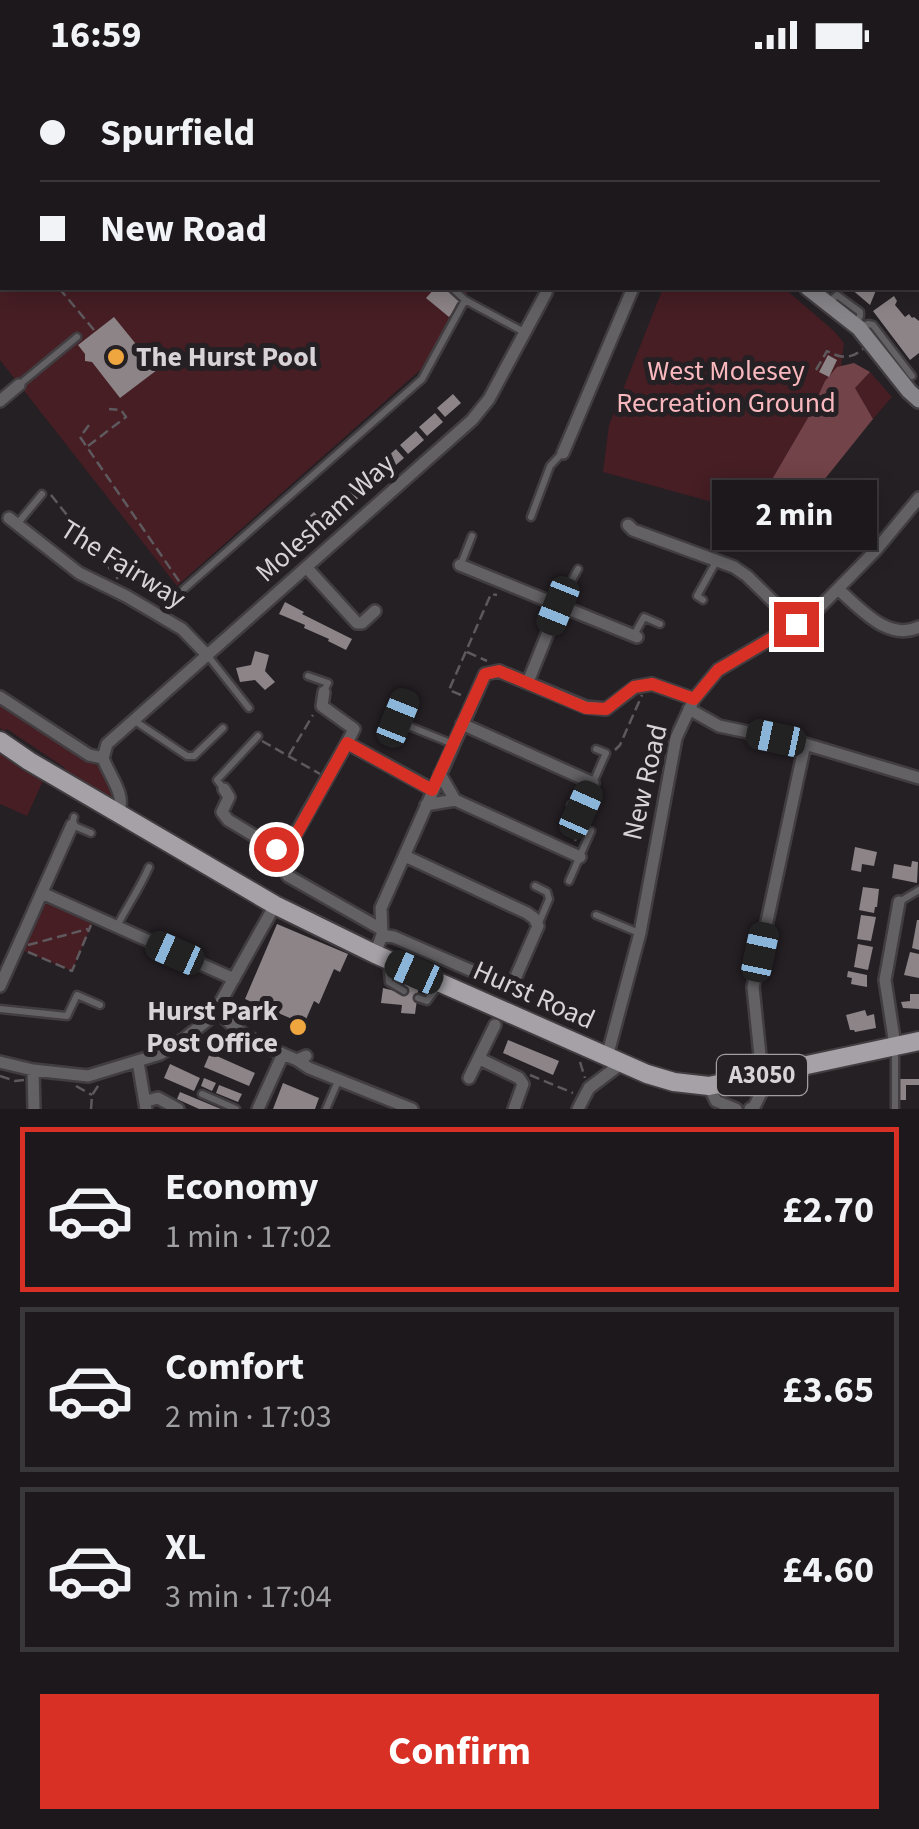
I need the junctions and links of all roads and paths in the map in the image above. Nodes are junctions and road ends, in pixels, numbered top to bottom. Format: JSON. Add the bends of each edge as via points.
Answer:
{"nodes":[{"id":1,"x":61,"y":290,"type":"edge"},
{"id":2,"x":454,"y":290,"type":"edge"},
{"id":3,"x":546,"y":290,"type":"edge"},
{"id":4,"x":631,"y":290,"type":"edge"},
{"id":5,"x":811,"y":290,"type":"edge"},
{"id":6,"x":465,"y":300,"type":"junction"},
{"id":7,"x":857,"y":326,"type":"junction"},
{"id":8,"x":94,"y":330,"type":"dead end"},
{"id":9,"x":525,"y":333,"type":"junction"},
{"id":10,"x":78,"y":337,"type":"dead end"},
{"id":11,"x":871,"y":342,"type":"junction"},
{"id":12,"x":816,"y":370,"type":"dead end"},
{"id":13,"x":911,"y":377,"type":"edge"},
{"id":14,"x":18,"y":385,"type":"joint"},
{"id":15,"x":0,"y":400,"type":"edge"},
{"id":16,"x":919,"y":400,"type":"edge"},
{"id":17,"x":109,"y":409,"type":"dead end"},
{"id":18,"x":88,"y":425,"type":"dead end"},
{"id":19,"x":87,"y":447,"type":"junction"},
{"id":20,"x":563,"y":452,"type":"joint"},
{"id":21,"x":45,"y":492,"type":"joint"},
{"id":22,"x":919,"y":498,"type":"edge"},
{"id":23,"x":532,"y":517,"type":"dead end"},
{"id":24,"x":13,"y":521,"type":"joint"},
{"id":25,"x":628,"y":525,"type":"dead end"},
{"id":26,"x":472,"y":536,"type":"dead end"},
{"id":27,"x":718,"y":559,"type":"junction"},
{"id":28,"x":460,"y":565,"type":"joint"},
{"id":29,"x":306,"y":568,"type":"junction"},
{"id":30,"x":578,"y":569,"type":"dead end"},
{"id":31,"x":116,"y":577,"type":"dead end"},
{"id":32,"x":184,"y":589,"type":"junction"},
{"id":33,"x":499,"y":589,"type":"junction"},
{"id":34,"x":839,"y":590,"type":"junction"},
{"id":35,"x":703,"y":600,"type":"dead end"},
{"id":36,"x":558,"y":606,"type":"junction"},
{"id":37,"x":375,"y":611,"type":"dead end"},
{"id":38,"x":161,"y":616,"type":"junction"},
{"id":39,"x":608,"y":624,"type":"junction"},
{"id":40,"x":660,"y":624,"type":"dead end"},
{"id":41,"x":796,"y":624,"type":"junction"},
{"id":42,"x":919,"y":627,"type":"edge"},
{"id":43,"x":636,"y":637,"type":"joint"},
{"id":44,"x":604,"y":638,"type":"dead end"},
{"id":45,"x":466,"y":651,"type":"junction"},
{"id":46,"x":208,"y":656,"type":"junction"},
{"id":47,"x":499,"y":671,"type":"junction"},
{"id":48,"x":308,"y":676,"type":"dead end"},
{"id":49,"x":528,"y":682,"type":"junction"},
{"id":50,"x":324,"y":692,"type":"joint"},
{"id":51,"x":408,"y":696,"type":"dead end"},
{"id":52,"x":0,"y":697,"type":"edge"},
{"id":53,"x":472,"y":699,"type":"junction"},
{"id":54,"x":692,"y":704,"type":"junction"},
{"id":55,"x":249,"y":708,"type":"dead end"},
{"id":56,"x":326,"y":716,"type":"junction"},
{"id":57,"x":134,"y":720,"type":"junction"},
{"id":58,"x":462,"y":724,"type":"junction"},
{"id":59,"x":223,"y":728,"type":"dead end"},
{"id":60,"x":257,"y":737,"type":"joint"},
{"id":61,"x":0,"y":741,"type":"edge"},
{"id":62,"x":347,"y":743,"type":"junction"},
{"id":63,"x":454,"y":744,"type":"junction"},
{"id":64,"x":805,"y":744,"type":"junction"},
{"id":65,"x":596,"y":749,"type":"dead end"},
{"id":66,"x":288,"y":756,"type":"junction"},
{"id":67,"x":103,"y":758,"type":"junction"},
{"id":68,"x":440,"y":774,"type":"junction"},
{"id":69,"x":327,"y":778,"type":"junction"},
{"id":70,"x":919,"y":778,"type":"edge"},
{"id":71,"x":593,"y":783,"type":"junction"},
{"id":72,"x":224,"y":789,"type":"joint"},
{"id":73,"x":432,"y":790,"type":"junction"},
{"id":74,"x":455,"y":800,"type":"junction"},
{"id":75,"x":426,"y":805,"type":"junction"},
{"id":76,"x":571,"y":805,"type":"dead end"},
{"id":77,"x":118,"y":814,"type":"junction"},
{"id":78,"x":73,"y":821,"type":"joint"},
{"id":79,"x":591,"y":831,"type":"dead end"},
{"id":80,"x":90,"y":833,"type":"dead end"},
{"id":81,"x":404,"y":856,"type":"junction"},
{"id":82,"x":580,"y":857,"type":"junction"},
{"id":83,"x":282,"y":860,"type":"junction"},
{"id":84,"x":150,"y":867,"type":"dead end"},
{"id":85,"x":569,"y":881,"type":"dead end"},
{"id":86,"x":535,"y":886,"type":"dead end"},
{"id":87,"x":919,"y":890,"type":"edge"},
{"id":88,"x":42,"y":893,"type":"junction"},
{"id":89,"x":899,"y":902,"type":"joint"},
{"id":90,"x":274,"y":904,"type":"junction"},
{"id":91,"x":596,"y":915,"type":"dead end"},
{"id":92,"x":92,"y":923,"type":"junction"},
{"id":93,"x":538,"y":926,"type":"junction"},
{"id":94,"x":116,"y":927,"type":"junction"},
{"id":95,"x":381,"y":932,"type":"junction"},
{"id":96,"x":640,"y":933,"type":"junction"},
{"id":97,"x":0,"y":950,"type":"edge"},
{"id":98,"x":15,"y":952,"type":"junction"},
{"id":99,"x":381,"y":957,"type":"junction"},
{"id":100,"x":234,"y":979,"type":"junction"},
{"id":101,"x":1,"y":981,"type":"edge"},
{"id":102,"x":440,"y":984,"type":"junction"},
{"id":103,"x":404,"y":992,"type":"dead end"},
{"id":104,"x":418,"y":998,"type":"dead end"},
{"id":105,"x":100,"y":1005,"type":"dead end"},
{"id":106,"x":0,"y":1009,"type":"edge"},
{"id":107,"x":219,"y":1011,"type":"junction"},
{"id":108,"x":495,"y":1024,"type":"dead end"},
{"id":109,"x":919,"y":1041,"type":"edge"},
{"id":110,"x":576,"y":1043,"type":"junction"},
{"id":111,"x":895,"y":1045,"type":"junction"},
{"id":112,"x":283,"y":1054,"type":"junction"},
{"id":113,"x":480,"y":1059,"type":"junction"},
{"id":114,"x":615,"y":1060,"type":"junction"},
{"id":115,"x":0,"y":1062,"type":"edge"},
{"id":116,"x":138,"y":1062,"type":"junction"},
{"id":117,"x":34,"y":1070,"type":"junction"},
{"id":118,"x":762,"y":1075,"type":"junction"},
{"id":119,"x":470,"y":1078,"type":"dead end"},
{"id":120,"x":519,"y":1078,"type":"junction"},
{"id":121,"x":102,"y":1079,"type":"dead end"},
{"id":122,"x":340,"y":1079,"type":"junction"},
{"id":123,"x":710,"y":1086,"type":"junction"},
{"id":124,"x":202,"y":1094,"type":"dead end"},
{"id":125,"x":584,"y":1098,"type":"edge"},
{"id":126,"x":146,"y":1105,"type":"edge"},
{"id":127,"x":328,"y":1108,"type":"edge"},
{"id":128,"x":34,"y":1109,"type":"edge"},
{"id":129,"x":91,"y":1109,"type":"edge"},
{"id":130,"x":178,"y":1109,"type":"edge"},
{"id":131,"x":236,"y":1109,"type":"edge"},
{"id":132,"x":258,"y":1109,"type":"edge"},
{"id":133,"x":412,"y":1109,"type":"edge"},
{"id":134,"x":514,"y":1109,"type":"edge"},
{"id":135,"x":736,"y":1109,"type":"edge"},
{"id":136,"x":750,"y":1109,"type":"edge"},
{"id":137,"x":896,"y":1109,"type":"edge"}],
"edges":[{"from":1,"to":8,"type":"path"},
{"from":2,"to":6,"type":"lane"},
{"from":3,"to":9,"type":"street","name":"Molesham Way"},
{"from":4,"to":20,"type":"street"},
{"from":5,"to":7,"type":"main road"},
{"from":6,"to":9,"type":"lane"},
{"from":6,"to":32,"type":"lane","via":[[422,379]]},
{"from":7,"to":11,"type":"main road"},
{"from":7,"to":13,"type":"lane","via":[[872,325]]},
{"from":9,"to":29,"type":"street","name":"Molesham Way","via":[[472,420]]},
{"from":10,"to":14,"type":"lane"},
{"from":11,"to":12,"type":"path","via":[[855,356],[826,351]]},
{"from":11,"to":13,"type":"main road"},
{"from":13,"to":16,"type":"main road"},
{"from":14,"to":15,"type":"street"},
{"from":17,"to":19,"type":"path","via":[[126,417]]},
{"from":18,"to":19,"type":"path","via":[[80,437]]},
{"from":19,"to":32,"type":"path"},
{"from":20,"to":23,"type":"lane","via":[[550,466]]},
{"from":21,"to":24,"type":"lane"},
{"from":21,"to":31,"type":"path"},
{"from":22,"to":34,"type":"street","name":"New Road"},
{"from":24,"to":38,"type":"street","name":"The Fairway","via":[[80,572]]},
{"from":25,"to":27,"type":"street"},
{"from":26,"to":28,"type":"lane"},
{"from":27,"to":35,"type":"lane","via":[[697,596]]},
{"from":27,"to":41,"type":"street","via":[[747,576]]},
{"from":28,"to":33,"type":"street"},
{"from":29,"to":37,"type":"street","via":[[358,623]]},
{"from":29,"to":46,"type":"street","name":"Molesham Way"},
{"from":30,"to":36,"type":"lane"},
{"from":32,"to":38,"type":"lane"},
{"from":33,"to":36,"type":"street"},
{"from":33,"to":45,"type":"path"},
{"from":34,"to":41,"type":"street","name":"New Road"},
{"from":34,"to":42,"type":"street","via":[[890,629]]},
{"from":36,"to":39,"type":"street"},
{"from":36,"to":49,"type":"street"},
{"from":38,"to":46,"type":"street","name":"The Fairway"},
{"from":39,"to":43,"type":"street"},
{"from":39,"to":44,"type":"lane"},
{"from":40,"to":43,"type":"lane","via":[[644,617]]},
{"from":41,"to":54,"type":"street","name":"New Road","via":[[718,670]]},
{"from":45,"to":47,"type":"path"},
{"from":45,"to":53,"type":"path","via":[[449,690]]},
{"from":46,"to":55,"type":"lane"},
{"from":46,"to":57,"type":"street","name":"Molesham Way"},
{"from":47,"to":49,"type":"street"},
{"from":47,"to":53,"type":"street","via":[[485,674]]},
{"from":48,"to":50,"type":"lane","via":[[328,683]]},
{"from":49,"to":54,"type":"street","via":[[586,708],[606,709],[634,687],[652,684]]},
{"from":50,"to":56,"type":"street"},
{"from":51,"to":63,"type":"lane","via":[[398,718]]},
{"from":52,"to":67,"type":"street"},
{"from":53,"to":58,"type":"street"},
{"from":54,"to":64,"type":"street","via":[[718,726]]},
{"from":54,"to":96,"type":"street","name":"New Road","via":[[676,738]]},
{"from":56,"to":62,"type":"street","via":[[354,729]]},
{"from":56,"to":66,"type":"path","via":[[317,708]]},
{"from":57,"to":59,"type":"lane","via":[[188,756]]},
{"from":57,"to":67,"type":"street","name":"Molesham Way","via":[[107,744]]},
{"from":58,"to":63,"type":"street"},
{"from":58,"to":71,"type":"street"},
{"from":60,"to":66,"type":"path"},
{"from":60,"to":72,"type":"lane","via":[[216,780]]},
{"from":61,"to":77,"type":"main road","name":"Hurst Road","number":"A3050"},
{"from":62,"to":69,"type":"street"},
{"from":62,"to":73,"type":"street"},
{"from":63,"to":68,"type":"street"},
{"from":64,"to":70,"type":"street"},
{"from":64,"to":118,"type":"street","via":[[753,987]]},
{"from":65,"to":71,"type":"lane","via":[[606,753]]},
{"from":66,"to":69,"type":"path"},
{"from":67,"to":77,"type":"street","via":[[121,797]]},
{"from":68,"to":73,"type":"street"},
{"from":68,"to":74,"type":"street"},
{"from":69,"to":83,"type":"street"},
{"from":71,"to":76,"type":"lane","via":[[581,810]]},
{"from":72,"to":83,"type":"street","via":[[228,820],[276,849]]},
{"from":73,"to":75,"type":"street"},
{"from":74,"to":75,"type":"street"},
{"from":74,"to":82,"type":"street"},
{"from":75,"to":81,"type":"street"},
{"from":77,"to":90,"type":"main road","name":"Hurst Road","number":"A3050"},
{"from":78,"to":80,"type":"lane"},
{"from":78,"to":88,"type":"street"},
{"from":79,"to":82,"type":"lane"},
{"from":81,"to":93,"type":"street","via":[[527,914]]},
{"from":81,"to":95,"type":"street","via":[[381,908]]},
{"from":82,"to":85,"type":"lane"},
{"from":83,"to":95,"type":"street","via":[[288,876]]},
{"from":84,"to":94,"type":"lane"},
{"from":86,"to":93,"type":"lane","via":[[549,899]]},
{"from":87,"to":89,"type":"lane"},
{"from":88,"to":92,"type":"street"},
{"from":88,"to":98,"type":"street"},
{"from":89,"to":111,"type":"street","via":[[884,980]]},
{"from":90,"to":99,"type":"main road","name":"Hurst Road","number":"A3050"},
{"from":90,"to":100,"type":"street"},
{"from":91,"to":96,"type":"lane"},
{"from":92,"to":94,"type":"street"},
{"from":92,"to":98,"type":"path"},
{"from":92,"to":98,"type":"path","via":[[72,971]]},
{"from":93,"to":95,"type":"street","via":[[509,985]]},
{"from":94,"to":100,"type":"street"},
{"from":95,"to":99,"type":"street"},
{"from":96,"to":114,"type":"street","name":"New Road"},
{"from":97,"to":98,"type":"street"},
{"from":98,"to":101,"type":"street"},
{"from":99,"to":102,"type":"main road","name":"Hurst Road","number":"A3050"},
{"from":99,"to":103,"type":"lane","via":[[390,982]]},
{"from":100,"to":107,"type":"street"},
{"from":102,"to":104,"type":"lane","via":[[427,1001]]},
{"from":102,"to":110,"type":"main road","name":"Hurst Road","number":"A3050"},
{"from":105,"to":106,"type":"lane","via":[[77,995],[68,1016]]},
{"from":107,"to":112,"type":"street","via":[[250,1038]]},
{"from":107,"to":116,"type":"street","via":[[184,1039]]},
{"from":108,"to":113,"type":"street"},
{"from":109,"to":111,"type":"main road","name":"Hurst Road","number":"A3050"},
{"from":110,"to":114,"type":"main road","name":"Hurst Road","number":"A3050"},
{"from":110,"to":125,"type":"path"},
{"from":111,"to":118,"type":"main road","name":"Hurst Road","number":"A3050"},
{"from":111,"to":137,"type":"lane"},
{"from":112,"to":122,"type":"street","via":[[304,1056],[309,1068]]},
{"from":112,"to":132,"type":"street"},
{"from":113,"to":119,"type":"street"},
{"from":113,"to":120,"type":"street"},
{"from":114,"to":123,"type":"main road","name":"Hurst Road","number":"A3050","via":[[674,1082]]},
{"from":114,"to":125,"type":"street"},
{"from":115,"to":117,"type":"street"},
{"from":116,"to":117,"type":"street","via":[[88,1076]]},
{"from":116,"to":126,"type":"street"},
{"from":117,"to":128,"type":"street"},
{"from":118,"to":123,"type":"main road","name":"Hurst Road","number":"A3050"},
{"from":118,"to":136,"type":"street","via":[[762,1091]]},
{"from":120,"to":125,"type":"path","via":[[531,1075]]},
{"from":120,"to":134,"type":"street"},
{"from":121,"to":129,"type":"path"},
{"from":122,"to":127,"type":"lane"},
{"from":122,"to":133,"type":"street"},
{"from":123,"to":135,"type":"street","via":[[716,1100]]},
{"from":124,"to":131,"type":"lane"},
{"from":126,"to":130,"type":"street","via":[[158,1098]]}]}
